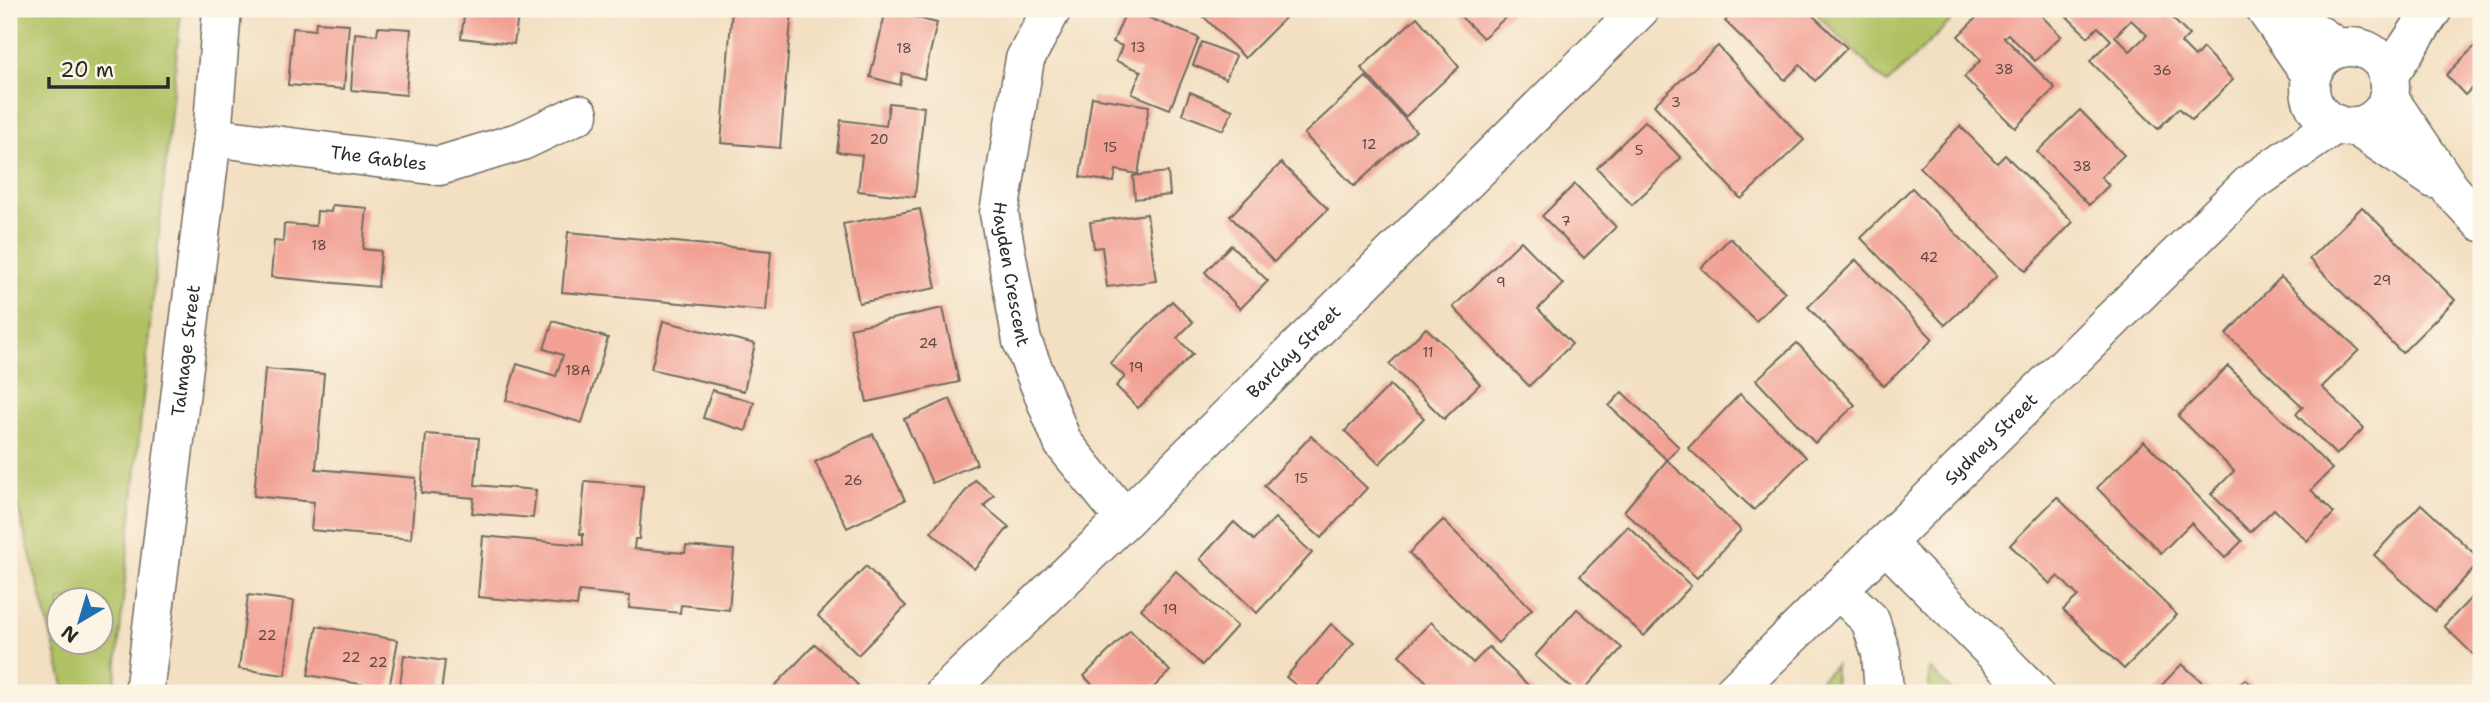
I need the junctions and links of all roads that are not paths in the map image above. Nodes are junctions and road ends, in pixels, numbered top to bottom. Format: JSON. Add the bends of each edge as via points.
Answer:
{"nodes":[{"id":1,"x":222,"y":9,"type":"edge"},
{"id":2,"x":1052,"y":9,"type":"edge"},
{"id":3,"x":1640,"y":9,"type":"edge"},
{"id":4,"x":2265,"y":9,"type":"edge"},
{"id":5,"x":2280,"y":9,"type":"edge"},
{"id":6,"x":2417,"y":9,"type":"edge"},
{"id":7,"x":2433,"y":9,"type":"edge"},
{"id":8,"x":2348,"y":48,"type":"junction"},
{"id":9,"x":2311,"y":85,"type":"junction"},
{"id":10,"x":2388,"y":86,"type":"junction"},
{"id":11,"x":579,"y":114,"type":"dead end"},
{"id":12,"x":2345,"y":125,"type":"junction"},
{"id":13,"x":212,"y":137,"type":"junction"},
{"id":14,"x":2250,"y":184,"type":"junction"},
{"id":15,"x":2451,"y":190,"type":"junction"},
{"id":16,"x":2481,"y":222,"type":"edge"},
{"id":17,"x":1125,"y":519,"type":"junction"},
{"id":18,"x":1885,"y":543,"type":"junction"},
{"id":19,"x":1839,"y":590,"type":"junction"},
{"id":20,"x":144,"y":693,"type":"edge"},
{"id":21,"x":945,"y":693,"type":"edge"},
{"id":22,"x":1733,"y":693,"type":"edge"},
{"id":23,"x":1884,"y":693,"type":"edge"},
{"id":24,"x":2034,"y":693,"type":"edge"}],
"edges":[{"from":1,"to":13,"type":"street","name":"Talmage Street"},
{"from":2,"to":17,"type":"street","name":"Hayden Crescent","via":[[1026,59],[999,213],[1022,341],[1063,443]]},
{"from":3,"to":17,"type":"street","name":"Barclay Street"},
{"from":4,"to":9,"type":"street"},
{"from":5,"to":8,"type":"street"},
{"from":6,"to":8,"type":"street"},
{"from":7,"to":10,"type":"street"},
{"from":8,"to":9,"type":"street","via":[[2326,54],[2317,63]]},
{"from":8,"to":10,"type":"street","via":[[2368,50],[2377,57]]},
{"from":9,"to":12,"type":"street","via":[[2315,107],[2324,118]]},
{"from":9,"to":14,"type":"street","name":"Sydney Street"},
{"from":10,"to":12,"type":"street","via":[[2384,108],[2376,117]]},
{"from":10,"to":15,"type":"street"},
{"from":11,"to":13,"type":"street","name":"The Gables","via":[[522,141],[439,166]]},
{"from":12,"to":14,"type":"street","name":"Sydney Street"},
{"from":12,"to":15,"type":"street"},
{"from":13,"to":20,"type":"street","name":"Talmage Street"},
{"from":14,"to":18,"type":"street","name":"Sydney Street"},
{"from":15,"to":16,"type":"street"},
{"from":17,"to":21,"type":"street","name":"Barclay Street"},
{"from":18,"to":19,"type":"street","name":"Sydney Street"},
{"from":18,"to":24,"type":"street"},
{"from":19,"to":22,"type":"street","name":"Sydney Street"},
{"from":19,"to":23,"type":"street","via":[[1870,620],[1881,653]]}]}
